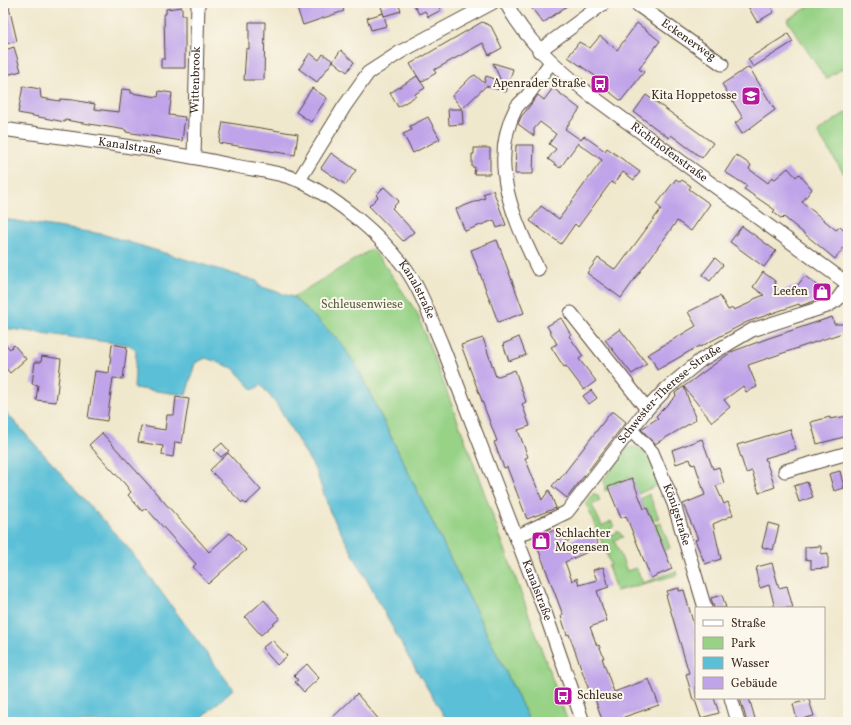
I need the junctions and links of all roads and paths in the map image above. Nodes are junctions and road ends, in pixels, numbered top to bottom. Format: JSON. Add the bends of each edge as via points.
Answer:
{"nodes":[{"id":1,"x":198,"y":3,"type":"edge"},
{"id":2,"x":492,"y":3,"type":"edge"},
{"id":3,"x":506,"y":3,"type":"edge"},
{"id":4,"x":604,"y":3,"type":"edge"},
{"id":5,"x":635,"y":3,"type":"edge"},
{"id":6,"x":539,"y":51,"type":"junction"},
{"id":7,"x":551,"y":62,"type":"junction"},
{"id":8,"x":722,"y":64,"type":"dead end"},
{"id":9,"x":3,"y":129,"type":"edge"},
{"id":10,"x":194,"y":157,"type":"junction"},
{"id":11,"x":299,"y":180,"type":"junction"},
{"id":12,"x":538,"y":269,"type":"dead end"},
{"id":13,"x":848,"y":285,"type":"edge"},
{"id":14,"x":571,"y":313,"type":"dead end"},
{"id":15,"x":647,"y":409,"type":"junction"},
{"id":16,"x":631,"y":430,"type":"junction"},
{"id":17,"x":848,"y":454,"type":"edge"},
{"id":18,"x":785,"y":471,"type":"dead end"},
{"id":19,"x":516,"y":537,"type":"junction"},
{"id":20,"x":705,"y":607,"type":"edge"},
{"id":21,"x":731,"y":699,"type":"edge"},
{"id":22,"x":583,"y":722,"type":"edge"},
{"id":23,"x":738,"y":722,"type":"edge"}],
"edges":[{"from":1,"to":10,"type":"street","name":"Wittenbrook"},
{"from":2,"to":11,"type":"street","via":[[409,47],[368,73]]},
{"from":3,"to":6,"type":"street","name":"Richthofenstraße"},
{"from":4,"to":6,"type":"street"},
{"from":5,"to":8,"type":"street","name":"Eckenerweg"},
{"from":6,"to":7,"type":"street","name":"Richthofenstraße"},
{"from":7,"to":12,"type":"street","via":[[528,95],[516,107],[508,129],[503,156],[508,194]]},
{"from":7,"to":13,"type":"street","name":"Richthofenstraße","via":[[589,94]]},
{"from":9,"to":10,"type":"street","name":"Kanalstraße"},
{"from":10,"to":11,"type":"street","name":"Kanalstraße"},
{"from":11,"to":19,"type":"street","name":"Kanalstraße","via":[[354,216],[406,270],[442,345]]},
{"from":13,"to":15,"type":"street","name":"Schwester-Therese-Straße","via":[[837,300],[827,306],[752,330],[716,350],[686,371]]},
{"from":14,"to":15,"type":"street"},
{"from":15,"to":16,"type":"street","name":"Schwester-Therese-Straße"},
{"from":16,"to":19,"type":"street","name":"Schwester-Therese-Straße","via":[[567,512]]},
{"from":16,"to":20,"type":"street","name":"Königstraße","via":[[652,452],[665,483]]},
{"from":17,"to":18,"type":"street"},
{"from":19,"to":22,"type":"street","name":"Kanalstraße"},
{"from":21,"to":23,"type":"street"}]}
